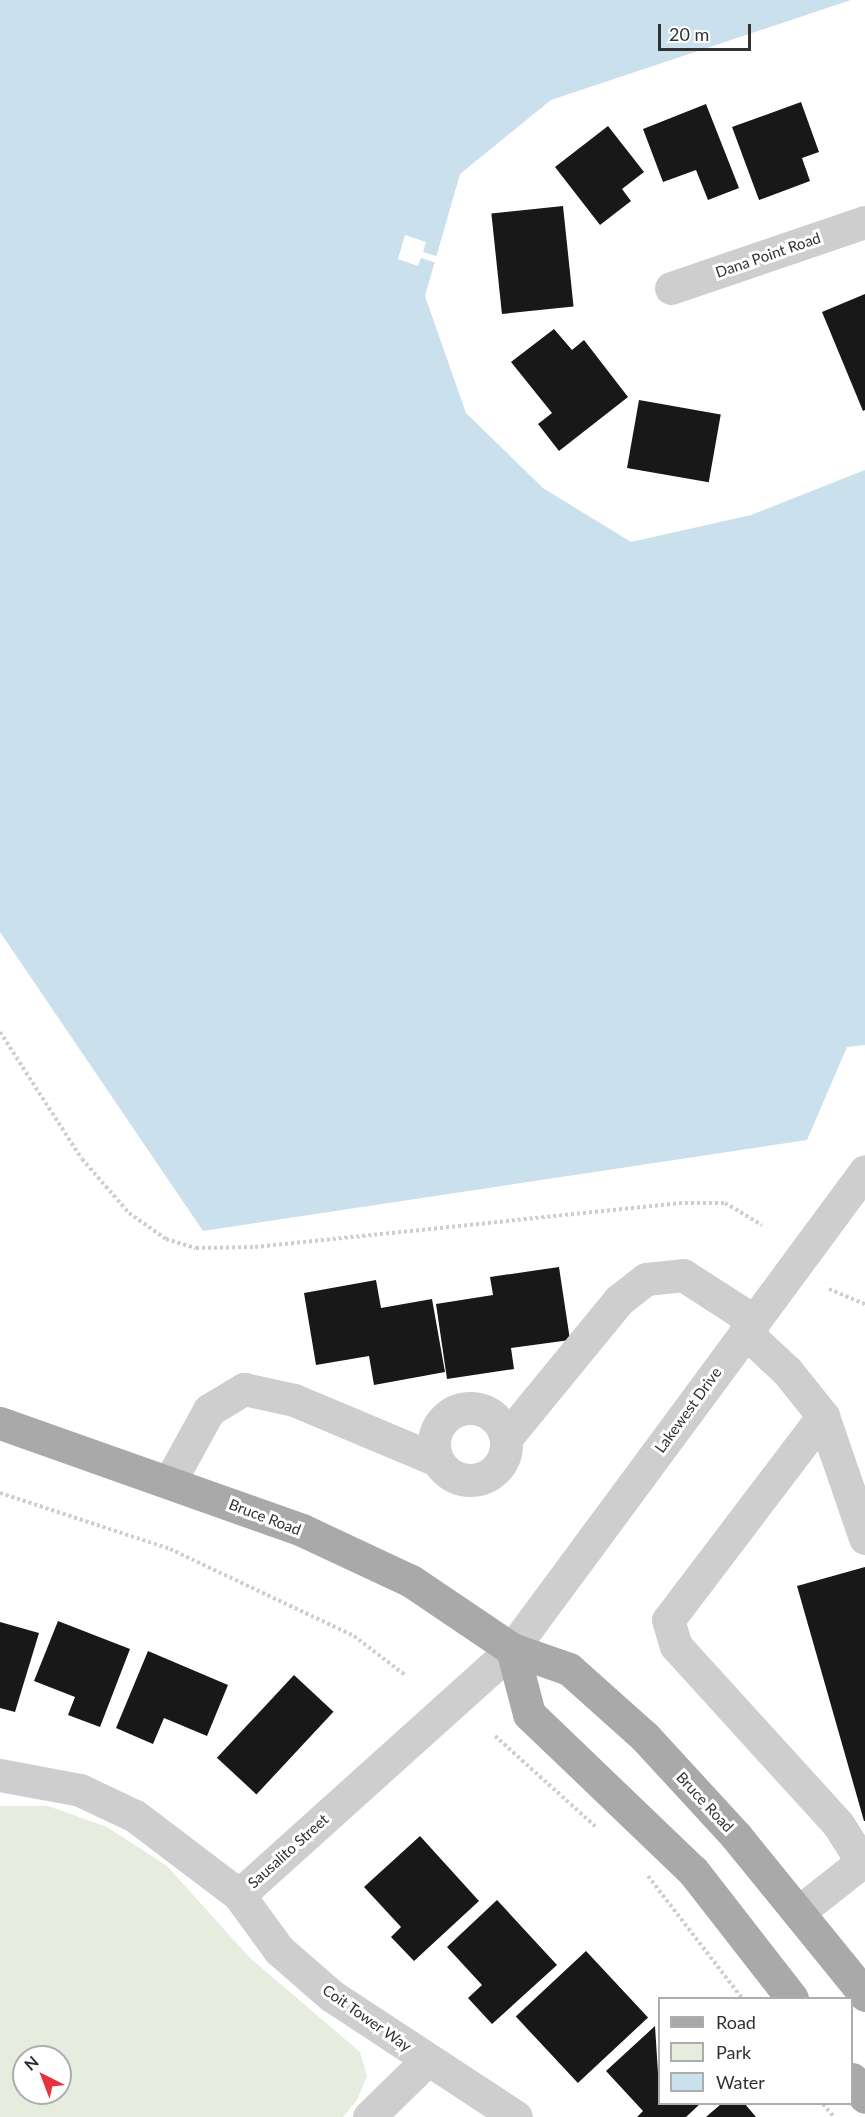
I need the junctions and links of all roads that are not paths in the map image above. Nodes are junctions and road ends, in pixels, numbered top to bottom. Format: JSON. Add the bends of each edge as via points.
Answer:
{"nodes":[{"id":1,"x":865,"y":222,"type":"edge"},
{"id":2,"x":671,"y":288,"type":"dead end"},
{"id":3,"x":865,"y":1171,"type":"edge"},
{"id":4,"x":750,"y":1327,"type":"junction"},
{"id":5,"x":823,"y":1416,"type":"junction"},
{"id":6,"x":0,"y":1423,"type":"edge"},
{"id":7,"x":506,"y":1438,"type":"junction"},
{"id":8,"x":437,"y":1460,"type":"junction"},
{"id":9,"x":170,"y":1481,"type":"junction"},
{"id":10,"x":865,"y":1538,"type":"edge"},
{"id":11,"x":512,"y":1649,"type":"junction"},
{"id":12,"x":0,"y":1775,"type":"edge"},
{"id":13,"x":864,"y":1864,"type":"edge"},
{"id":14,"x":239,"y":1895,"type":"junction"},
{"id":15,"x":801,"y":1910,"type":"junction"},
{"id":16,"x":865,"y":1995,"type":"edge"},
{"id":17,"x":791,"y":1997,"type":"edge"},
{"id":18,"x":427,"y":2060,"type":"junction"},
{"id":19,"x":853,"y":2080,"type":"edge"},
{"id":20,"x":865,"y":2097,"type":"edge"},
{"id":21,"x":369,"y":2117,"type":"edge"},
{"id":22,"x":516,"y":2117,"type":"edge"}],
"edges":[{"from":1,"to":2,"type":"street","name":"Dana Point Road"},
{"from":3,"to":4,"type":"street","name":"Lakewest Drive"},
{"from":4,"to":5,"type":"street"},
{"from":4,"to":7,"type":"street","via":[[683,1275],[646,1279],[619,1300]]},
{"from":4,"to":11,"type":"street","name":"Lakewest Drive"},
{"from":5,"to":10,"type":"street"},
{"from":5,"to":13,"type":"street","via":[[668,1620],[676,1646],[838,1824]]},
{"from":6,"to":9,"type":"main road","name":"Bruce Road"},
{"from":7,"to":8,"type":"street","via":[[500,1464],[480,1479],[455,1476]]},
{"from":7,"to":8,"type":"street","via":[[493,1415],[467,1407],[454,1411],[438,1426]]},
{"from":8,"to":9,"type":"street","via":[[294,1400],[244,1389],[209,1410]]},
{"from":9,"to":11,"type":"main road","name":"Bruce Road","via":[[302,1530],[411,1581]]},
{"from":11,"to":14,"type":"street","name":"Sausalito Street"},
{"from":11,"to":15,"type":"main road","name":"Bruce Road","via":[[569,1669],[645,1737]]},
{"from":11,"to":17,"type":"main road","via":[[529,1714],[693,1871]]},
{"from":12,"to":14,"type":"street","name":"Sausalito Street","via":[[80,1790],[135,1816]]},
{"from":13,"to":15,"type":"street"},
{"from":14,"to":18,"type":"street","name":"Coit Tower Way","via":[[279,1950],[323,1989]]},
{"from":15,"to":16,"type":"main road","name":"Bruce Road"},
{"from":18,"to":21,"type":"street"},
{"from":18,"to":22,"type":"street","name":"Coit Tower Way"},
{"from":19,"to":20,"type":"main road"}]}
